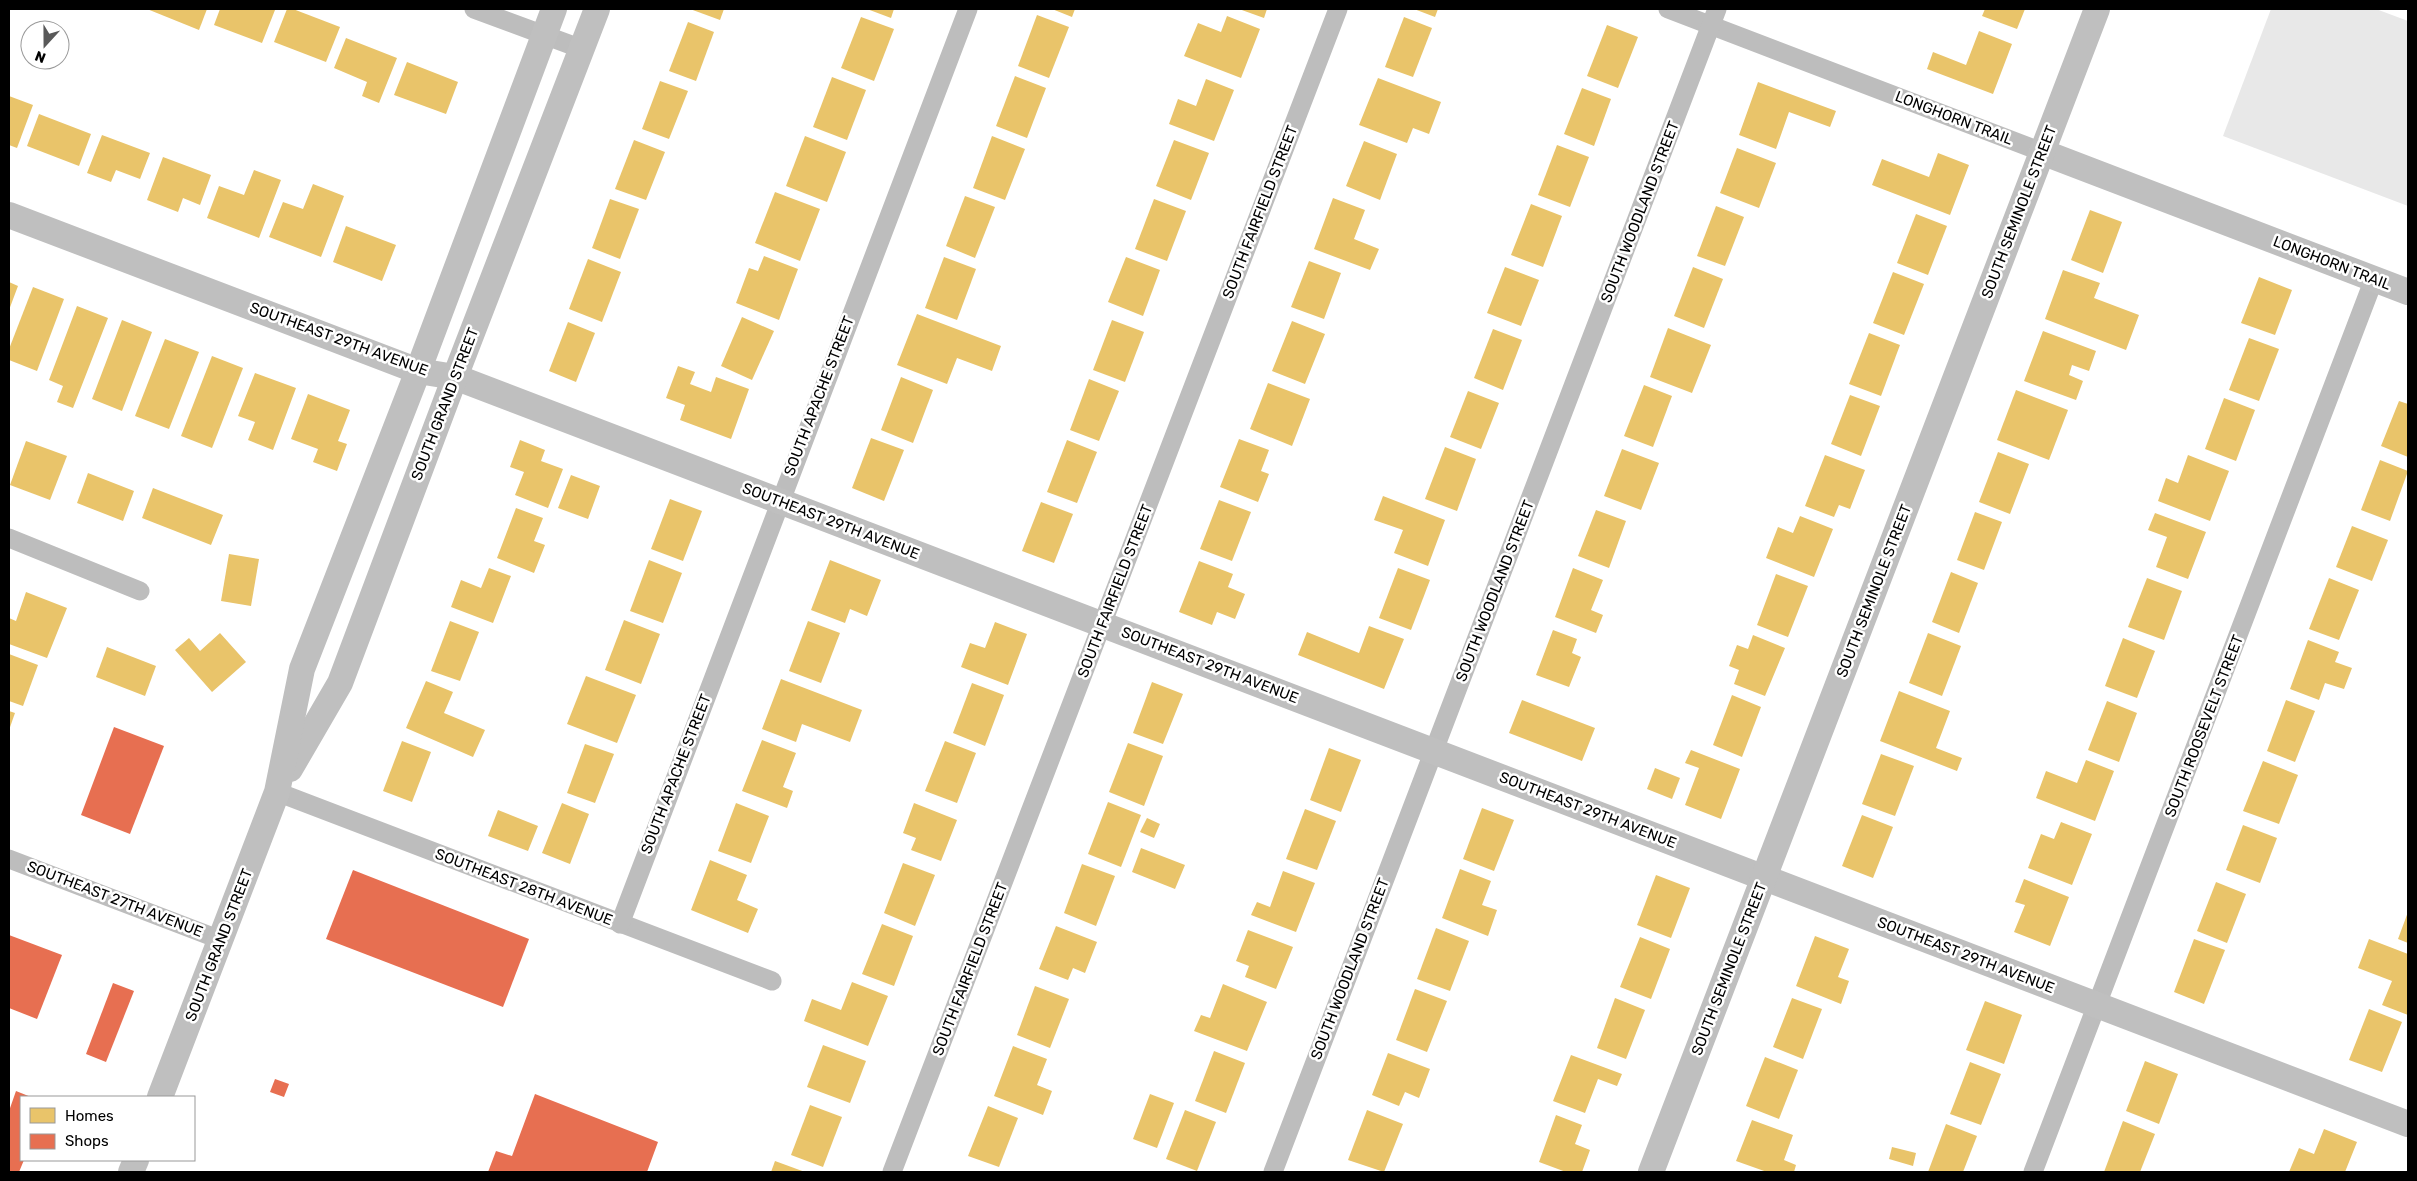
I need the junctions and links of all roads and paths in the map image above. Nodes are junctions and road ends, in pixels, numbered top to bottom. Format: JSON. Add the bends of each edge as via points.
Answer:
{"nodes":[{"id":1,"x":474,"y":9,"type":"edge"},
{"id":2,"x":554,"y":9,"type":"edge"},
{"id":3,"x":597,"y":9,"type":"edge"},
{"id":4,"x":968,"y":9,"type":"edge"},
{"id":5,"x":1338,"y":9,"type":"edge"},
{"id":6,"x":1668,"y":9,"type":"edge"},
{"id":7,"x":2097,"y":9,"type":"edge"},
{"id":8,"x":1714,"y":17,"type":"edge"},
{"id":9,"x":544,"y":35,"type":"junction"},
{"id":10,"x":582,"y":49,"type":"junction"},
{"id":11,"x":2042,"y":152,"type":"junction"},
{"id":12,"x":9,"y":214,"type":"edge"},
{"id":13,"x":2374,"y":279,"type":"junction"},
{"id":14,"x":2408,"y":292,"type":"edge"},
{"id":15,"x":418,"y":371,"type":"junction"},
{"id":16,"x":455,"y":377,"type":"junction"},
{"id":17,"x":779,"y":501,"type":"junction"},
{"id":18,"x":9,"y":538,"type":"edge"},
{"id":19,"x":140,"y":591,"type":"dead end"},
{"id":20,"x":1102,"y":624,"type":"junction"},
{"id":21,"x":1434,"y":751,"type":"junction"},
{"id":22,"x":277,"y":792,"type":"junction"},
{"id":23,"x":9,"y":859,"type":"edge"},
{"id":24,"x":1764,"y":878,"type":"junction"},
{"id":25,"x":620,"y":924,"type":"junction"},
{"id":26,"x":221,"y":940,"type":"junction"},
{"id":27,"x":772,"y":981,"type":"dead end"},
{"id":28,"x":2097,"y":1004,"type":"junction"},
{"id":29,"x":160,"y":1096,"type":"edge"},
{"id":30,"x":2408,"y":1124,"type":"edge"},
{"id":31,"x":892,"y":1172,"type":"edge"},
{"id":32,"x":1273,"y":1172,"type":"edge"},
{"id":33,"x":1651,"y":1172,"type":"edge"},
{"id":34,"x":2033,"y":1172,"type":"edge"}],
"edges":[{"from":1,"to":9,"type":"street"},
{"from":2,"to":9,"type":"street","name":"SOUTH GRAND STREET"},
{"from":3,"to":10,"type":"street","name":"SOUTH GRAND STREET"},
{"from":4,"to":17,"type":"street","name":"SOUTH APACHE STREET"},
{"from":5,"to":20,"type":"street","name":"SOUTH FAIRFIELD STREET"},
{"from":6,"to":8,"type":"street","name":"LONGHORN TRAIL"},
{"from":7,"to":11,"type":"street","name":"SOUTH SEMINOLE STREET"},
{"from":8,"to":11,"type":"street","name":"LONGHORN TRAIL"},
{"from":8,"to":21,"type":"street","name":"SOUTH WOODLAND STREET"},
{"from":9,"to":10,"type":"street"},
{"from":9,"to":15,"type":"street","name":"SOUTH GRAND STREET"},
{"from":10,"to":16,"type":"street","name":"SOUTH GRAND STREET"},
{"from":11,"to":13,"type":"street","name":"LONGHORN TRAIL"},
{"from":11,"to":24,"type":"street","name":"SOUTH SEMINOLE STREET"},
{"from":12,"to":15,"type":"street","name":"SOUTHEAST 29TH AVENUE"},
{"from":13,"to":14,"type":"street","name":"LONGHORN TRAIL"},
{"from":13,"to":28,"type":"street","name":"SOUTH ROOSEVELT STREET"},
{"from":15,"to":16,"type":"street","name":"SOUTHEAST 29TH AVENUE"},
{"from":15,"to":22,"type":"street","name":"SOUTH GRAND STREET","via":[[302,669]]},
{"from":16,"to":17,"type":"street","name":"SOUTHEAST 29TH AVENUE"},
{"from":16,"to":22,"type":"street","name":"SOUTH GRAND STREET","via":[[340,683]]},
{"from":17,"to":20,"type":"street","name":"SOUTHEAST 29TH AVENUE"},
{"from":17,"to":25,"type":"street","name":"SOUTH APACHE STREET"},
{"from":18,"to":19,"type":"street"},
{"from":20,"to":21,"type":"street","name":"SOUTHEAST 29TH AVENUE"},
{"from":20,"to":31,"type":"street","name":"SOUTH FAIRFIELD STREET"},
{"from":21,"to":24,"type":"street","name":"SOUTHEAST 29TH AVENUE"},
{"from":21,"to":32,"type":"street","name":"SOUTH WOODLAND STREET"},
{"from":22,"to":25,"type":"street","name":"SOUTHEAST 28TH AVENUE"},
{"from":22,"to":26,"type":"street","name":"SOUTH GRAND STREET"},
{"from":23,"to":26,"type":"street","name":"SOUTHEAST 27TH AVENUE"},
{"from":24,"to":28,"type":"street","name":"SOUTHEAST 29TH AVENUE"},
{"from":24,"to":33,"type":"street","name":"SOUTH SEMINOLE STREET"},
{"from":25,"to":27,"type":"street","name":"SOUTHEAST 28TH AVENUE"},
{"from":26,"to":29,"type":"street","name":"SOUTH GRAND STREET"},
{"from":28,"to":30,"type":"street","name":"SOUTHEAST 29TH AVENUE"},
{"from":28,"to":34,"type":"street","name":"SOUTH ROOSEVELT STREET"}]}
